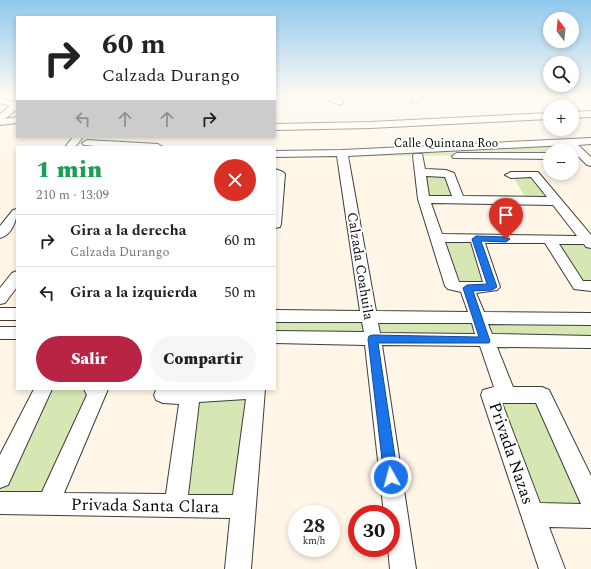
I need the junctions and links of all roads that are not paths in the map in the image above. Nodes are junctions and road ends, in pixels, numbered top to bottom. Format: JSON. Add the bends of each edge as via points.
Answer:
{"nodes":[{"id":1,"x":409,"y":123,"type":"edge"},
{"id":2,"x":276,"y":127,"type":"edge"},
{"id":3,"x":77,"y":138,"type":"edge"},
{"id":4,"x":591,"y":141,"type":"edge"},
{"id":5,"x":570,"y":142,"type":"junction"},
{"id":6,"x":88,"y":143,"type":"dead end"},
{"id":7,"x":71,"y":146,"type":"edge"},
{"id":8,"x":106,"y":146,"type":"edge"},
{"id":9,"x":276,"y":154,"type":"edge"},
{"id":10,"x":342,"y":155,"type":"junction"},
{"id":11,"x":418,"y":156,"type":"junction"},
{"id":12,"x":516,"y":156,"type":"junction"},
{"id":13,"x":543,"y":156,"type":"edge"},
{"id":14,"x":588,"y":160,"type":"edge"},
{"id":15,"x":276,"y":172,"type":"edge"},
{"id":16,"x":420,"y":172,"type":"junction"},
{"id":17,"x":529,"y":174,"type":"junction"},
{"id":18,"x":276,"y":197,"type":"edge"},
{"id":19,"x":424,"y":199,"type":"junction"},
{"id":20,"x":459,"y":200,"type":"junction"},
{"id":21,"x":527,"y":200,"type":"junction"},
{"id":22,"x":556,"y":201,"type":"junction"},
{"id":23,"x":16,"y":214,"type":"edge"},
{"id":24,"x":0,"y":234,"type":"edge"},
{"id":25,"x":437,"y":238,"type":"junction"},
{"id":26,"x":476,"y":239,"type":"junction"},
{"id":27,"x":550,"y":240,"type":"junction"},
{"id":28,"x":590,"y":242,"type":"edge"},
{"id":29,"x":16,"y":277,"type":"edge"},
{"id":30,"x":591,"y":286,"type":"edge"},
{"id":31,"x":467,"y":288,"type":"junction"},
{"id":32,"x":0,"y":299,"type":"edge"},
{"id":33,"x":0,"y":314,"type":"edge"},
{"id":34,"x":16,"y":314,"type":"edge"},
{"id":35,"x":276,"y":316,"type":"edge"},
{"id":36,"x":369,"y":317,"type":"junction"},
{"id":37,"x":478,"y":318,"type":"junction"},
{"id":38,"x":591,"y":319,"type":"edge"},
{"id":39,"x":0,"y":333,"type":"edge"},
{"id":40,"x":16,"y":333,"type":"edge"},
{"id":41,"x":276,"y":337,"type":"edge"},
{"id":42,"x":373,"y":339,"type":"junction"},
{"id":43,"x":485,"y":341,"type":"junction"},
{"id":44,"x":591,"y":342,"type":"edge"},
{"id":45,"x":43,"y":390,"type":"edge"},
{"id":46,"x":100,"y":390,"type":"edge"},
{"id":47,"x":246,"y":390,"type":"edge"},
{"id":48,"x":163,"y":395,"type":"dead end"},
{"id":49,"x":506,"y":395,"type":"junction"},
{"id":50,"x":190,"y":397,"type":"junction"},
{"id":51,"x":0,"y":478,"type":"edge"},
{"id":52,"x":591,"y":500,"type":"edge"},
{"id":53,"x":0,"y":503,"type":"edge"},
{"id":54,"x":48,"y":504,"type":"junction"},
{"id":55,"x":176,"y":506,"type":"junction"},
{"id":56,"x":243,"y":507,"type":"junction"},
{"id":57,"x":534,"y":515,"type":"junction"},
{"id":58,"x":591,"y":516,"type":"edge"},
{"id":59,"x":238,"y":569,"type":"edge"},
{"id":60,"x":403,"y":569,"type":"edge"},
{"id":61,"x":552,"y":569,"type":"edge"}],
"edges":[{"from":1,"to":2,"type":"street"},
{"from":3,"to":7,"type":"street"},
{"from":4,"to":5,"type":"street","name":"Calle Quintana Roo"},
{"from":5,"to":10,"type":"street","name":"Calle Quintana Roo"},
{"from":5,"to":14,"type":"street"},
{"from":6,"to":8,"type":"street"},
{"from":9,"to":10,"type":"street","name":"Calle Quintana Roo"},
{"from":10,"to":11,"type":"street","name":"Calle Quintana Roo"},
{"from":10,"to":36,"type":"street","name":"Calzada Coahuila"},
{"from":11,"to":12,"type":"street","name":"Calle Quintana Roo"},
{"from":11,"to":16,"type":"street"},
{"from":12,"to":13,"type":"street","name":"Calle Quintana Roo"},
{"from":12,"to":17,"type":"street"},
{"from":15,"to":18,"type":"street","via":[[279,174]]},
{"from":16,"to":19,"type":"street"},
{"from":16,"to":20,"type":"street","via":[[451,176]]},
{"from":17,"to":21,"type":"street","via":[[512,174]]},
{"from":17,"to":22,"type":"street","via":[[534,174]]},
{"from":19,"to":20,"type":"street"},
{"from":19,"to":25,"type":"street"},
{"from":20,"to":21,"type":"street"},
{"from":21,"to":22,"type":"street"},
{"from":22,"to":28,"type":"street"},
{"from":23,"to":24,"type":"street"},
{"from":25,"to":26,"type":"street"},
{"from":25,"to":31,"type":"street","via":[[453,286]]},
{"from":26,"to":27,"type":"street"},
{"from":26,"to":31,"type":"street","via":[[492,287]]},
{"from":27,"to":28,"type":"street"},
{"from":27,"to":30,"type":"street","via":[[579,286]]},
{"from":29,"to":32,"type":"street"},
{"from":31,"to":37,"type":"street","name":"Privada Nazas"},
{"from":33,"to":34,"type":"street"},
{"from":35,"to":36,"type":"street"},
{"from":36,"to":37,"type":"street"},
{"from":36,"to":42,"type":"street","name":"Calzada Coahuila"},
{"from":37,"to":38,"type":"street"},
{"from":37,"to":43,"type":"street","name":"Privada Nazas"},
{"from":39,"to":40,"type":"street"},
{"from":41,"to":42,"type":"street"},
{"from":42,"to":43,"type":"street"},
{"from":42,"to":60,"type":"street","name":"Calzada Coahuila"},
{"from":43,"to":44,"type":"street"},
{"from":43,"to":49,"type":"street","name":"Privada Nazas"},
{"from":45,"to":51,"type":"street"},
{"from":46,"to":54,"type":"street","name":"Privada Santa Clara"},
{"from":47,"to":50,"type":"street","via":[[204,393]]},
{"from":47,"to":56,"type":"street","via":[[257,391]]},
{"from":48,"to":50,"type":"street"},
{"from":49,"to":52,"type":"street","name":"Privada Nazas","via":[[542,395]]},
{"from":49,"to":57,"type":"street","name":"Privada Nazas","via":[[490,395]]},
{"from":50,"to":55,"type":"street"},
{"from":53,"to":54,"type":"street","name":"Privada Santa Clara"},
{"from":54,"to":55,"type":"street","name":"Privada Santa Clara"},
{"from":55,"to":56,"type":"street","name":"Privada Santa Clara"},
{"from":56,"to":59,"type":"street"},
{"from":57,"to":58,"type":"street","name":"Privada Nazas"},
{"from":57,"to":61,"type":"street"}]}
